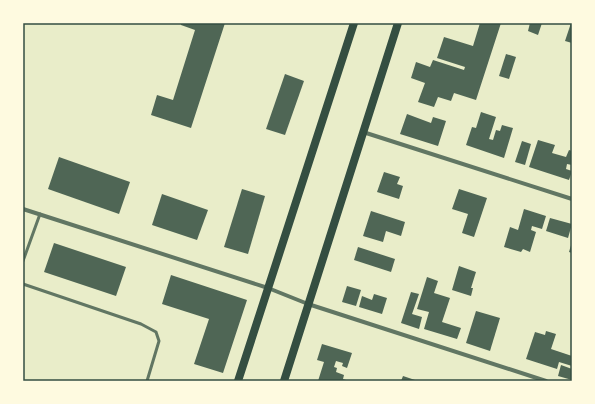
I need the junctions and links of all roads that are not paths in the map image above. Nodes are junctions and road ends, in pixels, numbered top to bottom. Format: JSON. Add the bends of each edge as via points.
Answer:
{"nodes":[{"id":1,"x":354,"y":23,"type":"edge"},
{"id":2,"x":398,"y":23,"type":"edge"},
{"id":3,"x":363,"y":132,"type":"junction"},
{"id":4,"x":572,"y":199,"type":"edge"},
{"id":5,"x":23,"y":209,"type":"edge"},
{"id":6,"x":40,"y":214,"type":"junction"},
{"id":7,"x":23,"y":261,"type":"edge"},
{"id":8,"x":23,"y":284,"type":"edge"},
{"id":9,"x":268,"y":288,"type":"junction"},
{"id":10,"x":308,"y":304,"type":"junction"},
{"id":11,"x":147,"y":381,"type":"edge"},
{"id":12,"x":238,"y":381,"type":"edge"},
{"id":13,"x":284,"y":381,"type":"edge"},
{"id":14,"x":546,"y":381,"type":"edge"}],
"edges":[{"from":1,"to":9,"type":"main road"},
{"from":2,"to":3,"type":"main road"},
{"from":3,"to":4,"type":"street"},
{"from":3,"to":10,"type":"main road"},
{"from":5,"to":6,"type":"street"},
{"from":6,"to":7,"type":"lane"},
{"from":6,"to":9,"type":"street"},
{"from":8,"to":11,"type":"lane","via":[[141,324],[156,332],[159,342]]},
{"from":9,"to":10,"type":"street"},
{"from":9,"to":12,"type":"main road"},
{"from":10,"to":13,"type":"main road"},
{"from":10,"to":14,"type":"street"}]}
